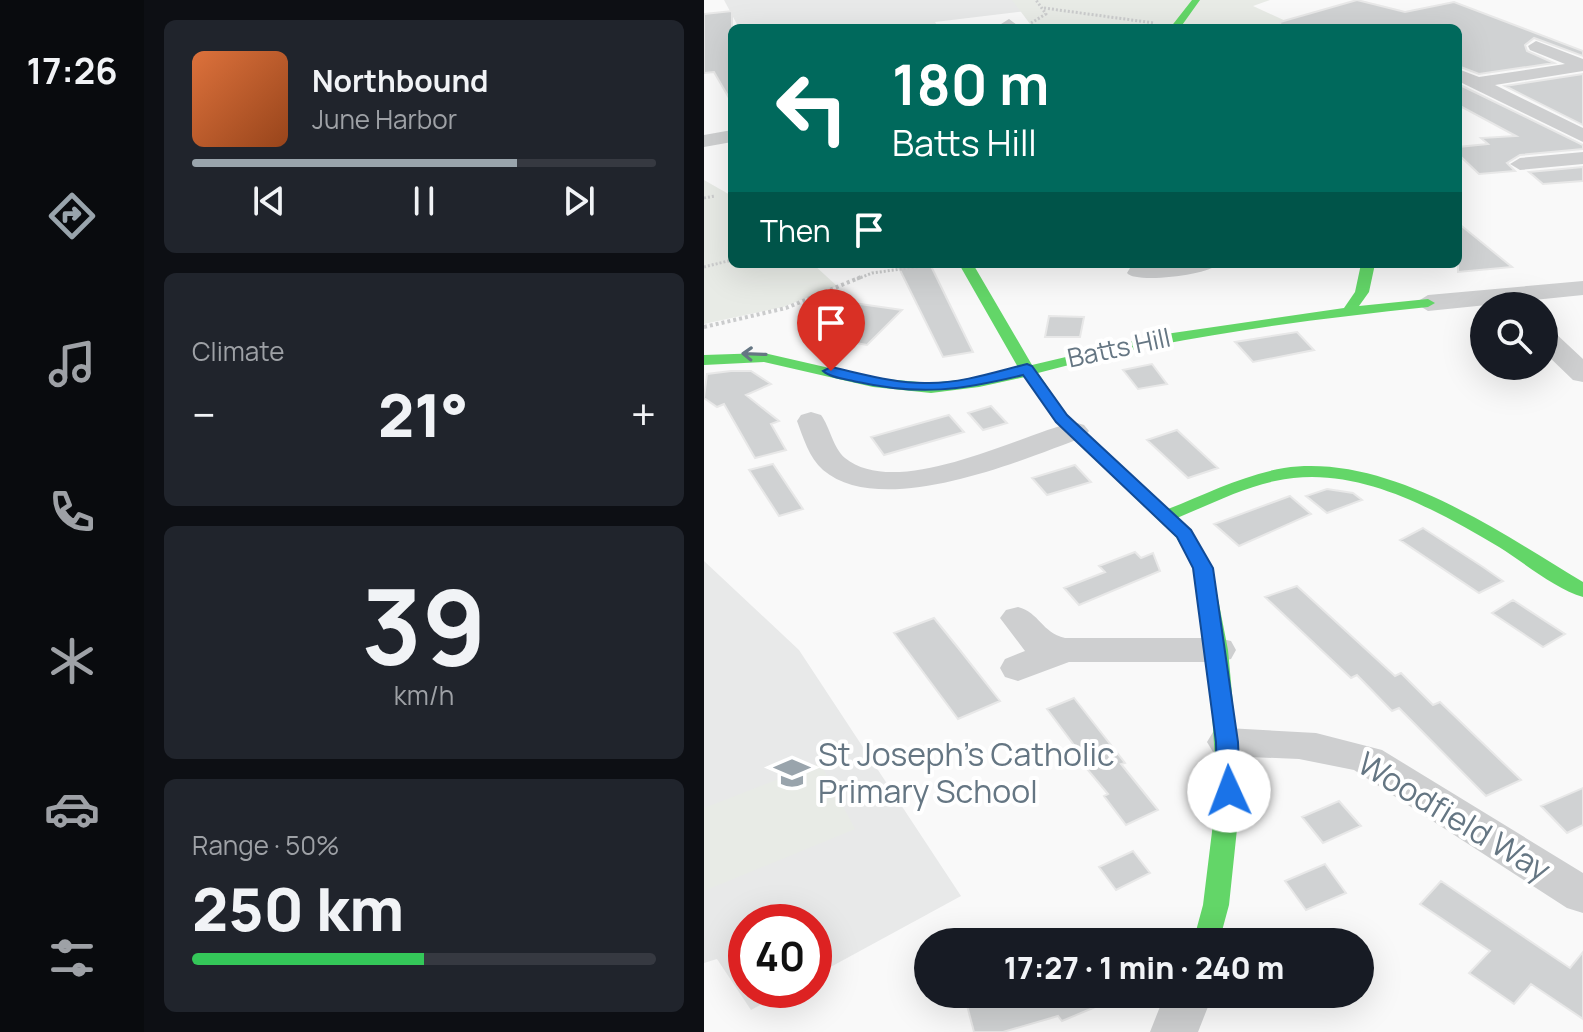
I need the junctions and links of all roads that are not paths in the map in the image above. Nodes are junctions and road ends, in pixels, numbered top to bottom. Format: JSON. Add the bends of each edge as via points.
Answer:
{"nodes":[{"id":1,"x":1196,"y":0,"type":"edge"},
{"id":2,"x":1178,"y":24,"type":"edge"},
{"id":3,"x":1536,"y":46,"type":"dead end"},
{"id":4,"x":1583,"y":66,"type":"edge"},
{"id":5,"x":1462,"y":76,"type":"edge"},
{"id":6,"x":1477,"y":83,"type":"junction"},
{"id":7,"x":1583,"y":136,"type":"edge"},
{"id":8,"x":728,"y":137,"type":"edge"},
{"id":9,"x":704,"y":141,"type":"edge"},
{"id":10,"x":1583,"y":158,"type":"edge"},
{"id":11,"x":1520,"y":164,"type":"dead end"},
{"id":12,"x":968,"y":268,"type":"edge"},
{"id":13,"x":1176,"y":268,"type":"edge"},
{"id":14,"x":1367,"y":268,"type":"edge"},
{"id":15,"x":1139,"y":273,"type":"dead end"},
{"id":16,"x":1583,"y":288,"type":"edge"},
{"id":17,"x":1557,"y":292,"type":"edge"},
{"id":18,"x":1420,"y":295,"type":"joint"},
{"id":19,"x":1470,"y":299,"type":"edge"},
{"id":20,"x":1348,"y":312,"type":"junction"},
{"id":21,"x":1558,"y":350,"type":"edge"},
{"id":22,"x":704,"y":360,"type":"edge"},
{"id":23,"x":1027,"y":369,"type":"junction"},
{"id":24,"x":1583,"y":374,"type":"edge"},
{"id":25,"x":811,"y":421,"type":"dead end"},
{"id":26,"x":1074,"y":431,"type":"junction"},
{"id":27,"x":1166,"y":516,"type":"junction"},
{"id":28,"x":1583,"y":591,"type":"edge"},
{"id":29,"x":1018,"y":618,"type":"dead end"},
{"id":30,"x":1065,"y":650,"type":"junction"},
{"id":31,"x":1218,"y":650,"type":"junction"},
{"id":32,"x":1018,"y":668,"type":"dead end"},
{"id":33,"x":1227,"y":742,"type":"junction"},
{"id":34,"x":1583,"y":895,"type":"edge"},
{"id":35,"x":1209,"y":928,"type":"edge"},
{"id":36,"x":1183,"y":1008,"type":"edge"},
{"id":37,"x":1174,"y":1032,"type":"edge"}],
"edges":[{"from":1,"to":2,"type":"street"},
{"from":3,"to":4,"type":"street"},
{"from":4,"to":6,"type":"street"},
{"from":5,"to":6,"type":"street"},
{"from":6,"to":7,"type":"street"},
{"from":8,"to":9,"type":"street"},
{"from":10,"to":11,"type":"street"},
{"from":12,"to":23,"type":"street"},
{"from":13,"to":15,"type":"street"},
{"from":14,"to":20,"type":"street","via":[[1362,292]]},
{"from":16,"to":17,"type":"street","name":"Batts Hill"},
{"from":18,"to":19,"type":"street","name":"Batts Hill"},
{"from":18,"to":20,"type":"street","name":"Batts Hill"},
{"from":20,"to":23,"type":"street","name":"Batts Hill","via":[[1162,338]]},
{"from":21,"to":24,"type":"street"},
{"from":23,"to":22,"type":"street","name":"Batts Hill","one_way":true,"via":[[968,384],[909,388],[762,354]]},
{"from":23,"to":26,"type":"street"},
{"from":25,"to":26,"type":"street","via":[[834,464],[865,481],[907,482]]},
{"from":26,"to":27,"type":"street"},
{"from":27,"to":28,"type":"street","via":[[1285,474],[1342,474],[1467,522]]},
{"from":27,"to":31,"type":"street","via":[[1184,534],[1203,568]]},
{"from":29,"to":30,"type":"street","via":[[1038,643]]},
{"from":30,"to":31,"type":"street"},
{"from":30,"to":32,"type":"street"},
{"from":31,"to":33,"type":"street"},
{"from":33,"to":34,"type":"street","name":"Woodfield Way","via":[[1321,746],[1368,760]]},
{"from":33,"to":35,"type":"street","via":[[1224,847]]},
{"from":36,"to":37,"type":"street"}]}
